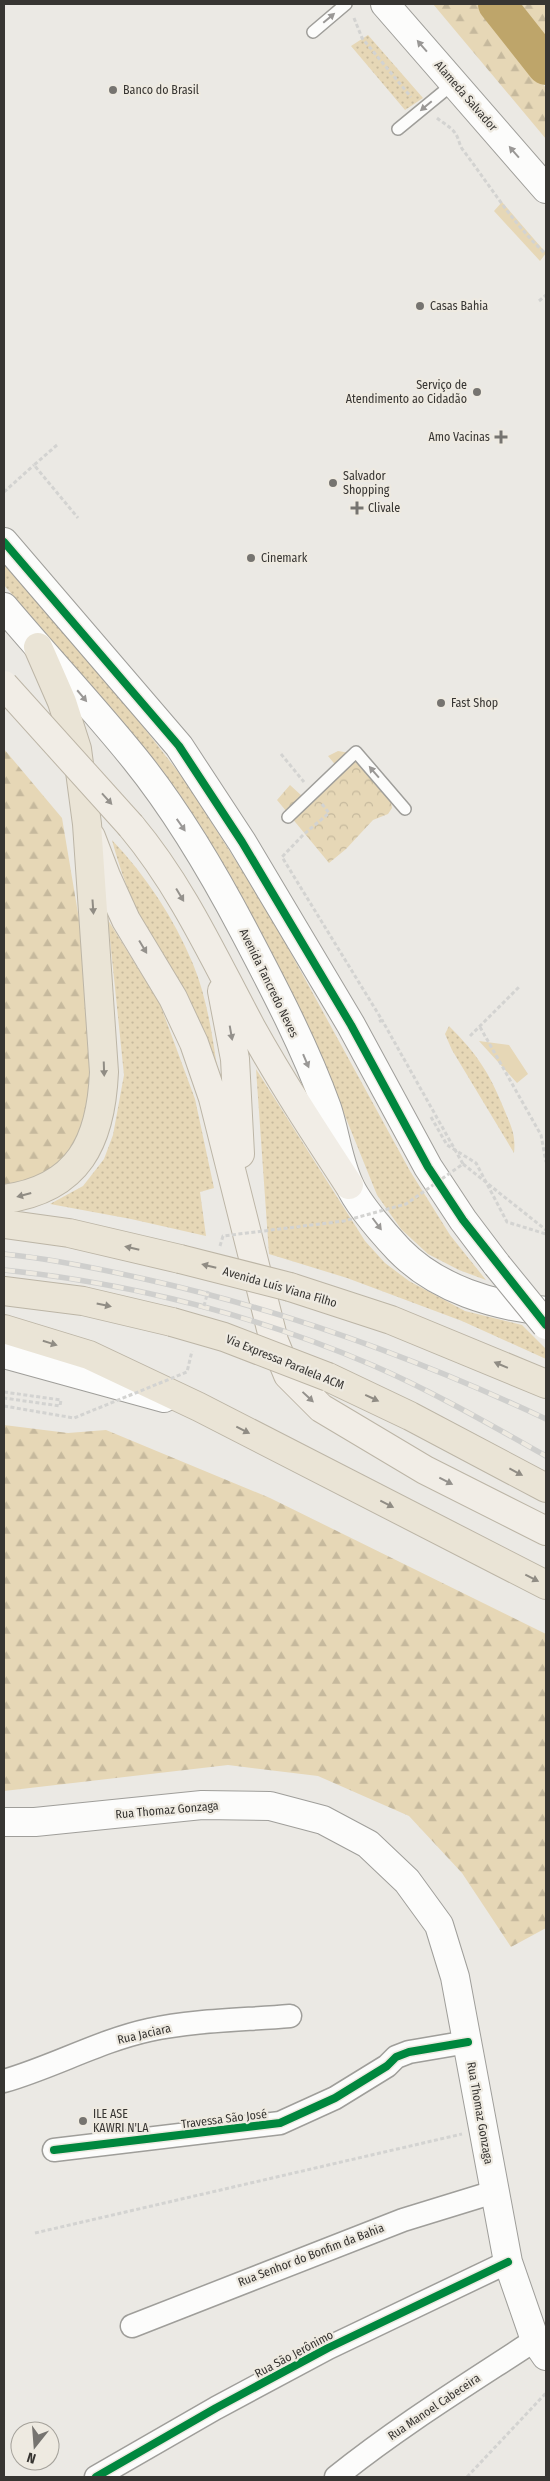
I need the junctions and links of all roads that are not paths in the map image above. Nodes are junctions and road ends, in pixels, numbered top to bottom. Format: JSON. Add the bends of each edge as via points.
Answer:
{"nodes":[{"id":1,"x":385,"y":4,"type":"edge"},
{"id":2,"x":345,"y":5,"type":"edge"},
{"id":3,"x":313,"y":32,"type":"dead end"},
{"id":4,"x":454,"y":83,"type":"junction"},
{"id":5,"x":398,"y":129,"type":"dead end"},
{"id":6,"x":546,"y":189,"type":"edge"},
{"id":7,"x":4,"y":542,"type":"edge"},
{"id":8,"x":4,"y":608,"type":"edge"},
{"id":9,"x":38,"y":647,"type":"junction"},
{"id":10,"x":4,"y":685,"type":"edge"},
{"id":11,"x":405,"y":809,"type":"dead end"},
{"id":12,"x":288,"y":817,"type":"dead end"},
{"id":13,"x":87,"y":824,"type":"junction"},
{"id":14,"x":212,"y":951,"type":"junction"},
{"id":15,"x":349,"y":1185,"type":"junction"},
{"id":16,"x":4,"y":1199,"type":"edge"},
{"id":17,"x":4,"y":1224,"type":"edge"},
{"id":18,"x":244,"y":1226,"type":"junction"},
{"id":19,"x":4,"y":1291,"type":"edge"},
{"id":20,"x":546,"y":1311,"type":"edge"},
{"id":21,"x":546,"y":1325,"type":"edge"},
{"id":22,"x":4,"y":1329,"type":"edge"},
{"id":23,"x":4,"y":1354,"type":"edge"},
{"id":24,"x":546,"y":1384,"type":"edge"},
{"id":25,"x":199,"y":1408,"type":"junction"},
{"id":26,"x":546,"y":1488,"type":"edge"},
{"id":27,"x":546,"y":1531,"type":"edge"},
{"id":28,"x":546,"y":1585,"type":"edge"},
{"id":29,"x":4,"y":1822,"type":"edge"},
{"id":30,"x":290,"y":2016,"type":"dead end"},
{"id":31,"x":468,"y":2042,"type":"junction"},
{"id":32,"x":4,"y":2081,"type":"edge"},
{"id":33,"x":54,"y":2150,"type":"dead end"},
{"id":34,"x":494,"y":2192,"type":"junction"},
{"id":35,"x":508,"y":2262,"type":"junction"},
{"id":36,"x":132,"y":2326,"type":"dead end"},
{"id":37,"x":541,"y":2348,"type":"edge"},
{"id":38,"x":96,"y":2477,"type":"edge"},
{"id":39,"x":336,"y":2477,"type":"edge"}],
"edges":[{"from":4,"to":1,"type":"street","name":"Alameda Salvador","one_way":true},
{"from":3,"to":2,"type":"lane","one_way":true},
{"from":4,"to":5,"type":"lane","one_way":true},
{"from":6,"to":4,"type":"street","name":"Alameda Salvador","one_way":true},
{"from":7,"to":21,"type":"street","bridge":true,"via":[[179,746],[242,842],[351,1025],[428,1166],[496,1265]]},
{"from":8,"to":9,"type":"street","name":"Avenida Tancredo Neves"},
{"from":9,"to":13,"type":"highway","via":[[62,702],[77,749]]},
{"from":9,"to":15,"type":"street","name":"Avenida Tancredo Neves","one_way":true,"via":[[136,760],[188,834],[243,929],[288,1019],[326,1107]]},
{"from":10,"to":14,"type":"main road","one_way":true,"bridge":true,"via":[[155,855]]},
{"from":11,"to":12,"type":"lane","one_way":true,"via":[[356,752]]},
{"from":13,"to":16,"type":"highway","one_way":true,"via":[[104,1072],[99,1121],[85,1152],[68,1172],[48,1188]]},
{"from":13,"to":18,"type":"main road","one_way":true,"via":[[126,920],[173,998],[194,1043],[213,1098]]},
{"from":14,"to":15,"type":"main road","via":[[298,1107]]},
{"from":14,"to":18,"type":"main road","one_way":true,"via":[[235,1059]]},
{"from":15,"to":20,"type":"street","name":"Avenida Tancredo Neves","one_way":true,"via":[[390,1240],[425,1272],[457,1290],[494,1303]]},
{"from":24,"to":17,"type":"highway","name":"Avenida Luís Viana Filho","one_way":true,"bridge":true,"via":[[391,1320],[290,1287],[70,1233]]},
{"from":18,"to":27,"type":"main road","one_way":true,"via":[[274,1341],[288,1376],[298,1387],[321,1408],[355,1430]]},
{"from":19,"to":26,"type":"highway","name":"Via Expressa Paralela ACM","one_way":true,"bridge":true,"via":[[83,1301],[172,1322],[241,1343],[328,1377]]},
{"from":22,"to":25,"type":"highway","one_way":true,"via":[[89,1355]]},
{"from":23,"to":25,"type":"street"},
{"from":25,"to":28,"type":"highway","one_way":true},
{"from":29,"to":31,"type":"street","name":"Rua Thomaz Gonzaga","via":[[35,1822],[202,1805],[270,1806],[323,1820],[368,1844],[407,1881],[439,1925],[455,1977]]},
{"from":30,"to":32,"type":"street","name":"Rua Jaciara","via":[[149,2030]]},
{"from":31,"to":33,"type":"street","name":"Travessa São José","via":[[409,2052],[334,2098],[280,2123]]},
{"from":31,"to":34,"type":"street","name":"Rua Thomaz Gonzaga"},
{"from":34,"to":35,"type":"street","name":"Rua Thomaz Gonzaga"},
{"from":34,"to":36,"type":"street","name":"Rua Senhor do Bonfim da Bahia","via":[[403,2220]]},
{"from":35,"to":37,"type":"street","name":"Rua Thomaz Gonzaga"},
{"from":35,"to":38,"type":"street","name":"Rua São Jerônimo","via":[[328,2348]]},
{"from":37,"to":39,"type":"street","name":"Rua Manoel Cabeceira","via":[[422,2415]]}]}
